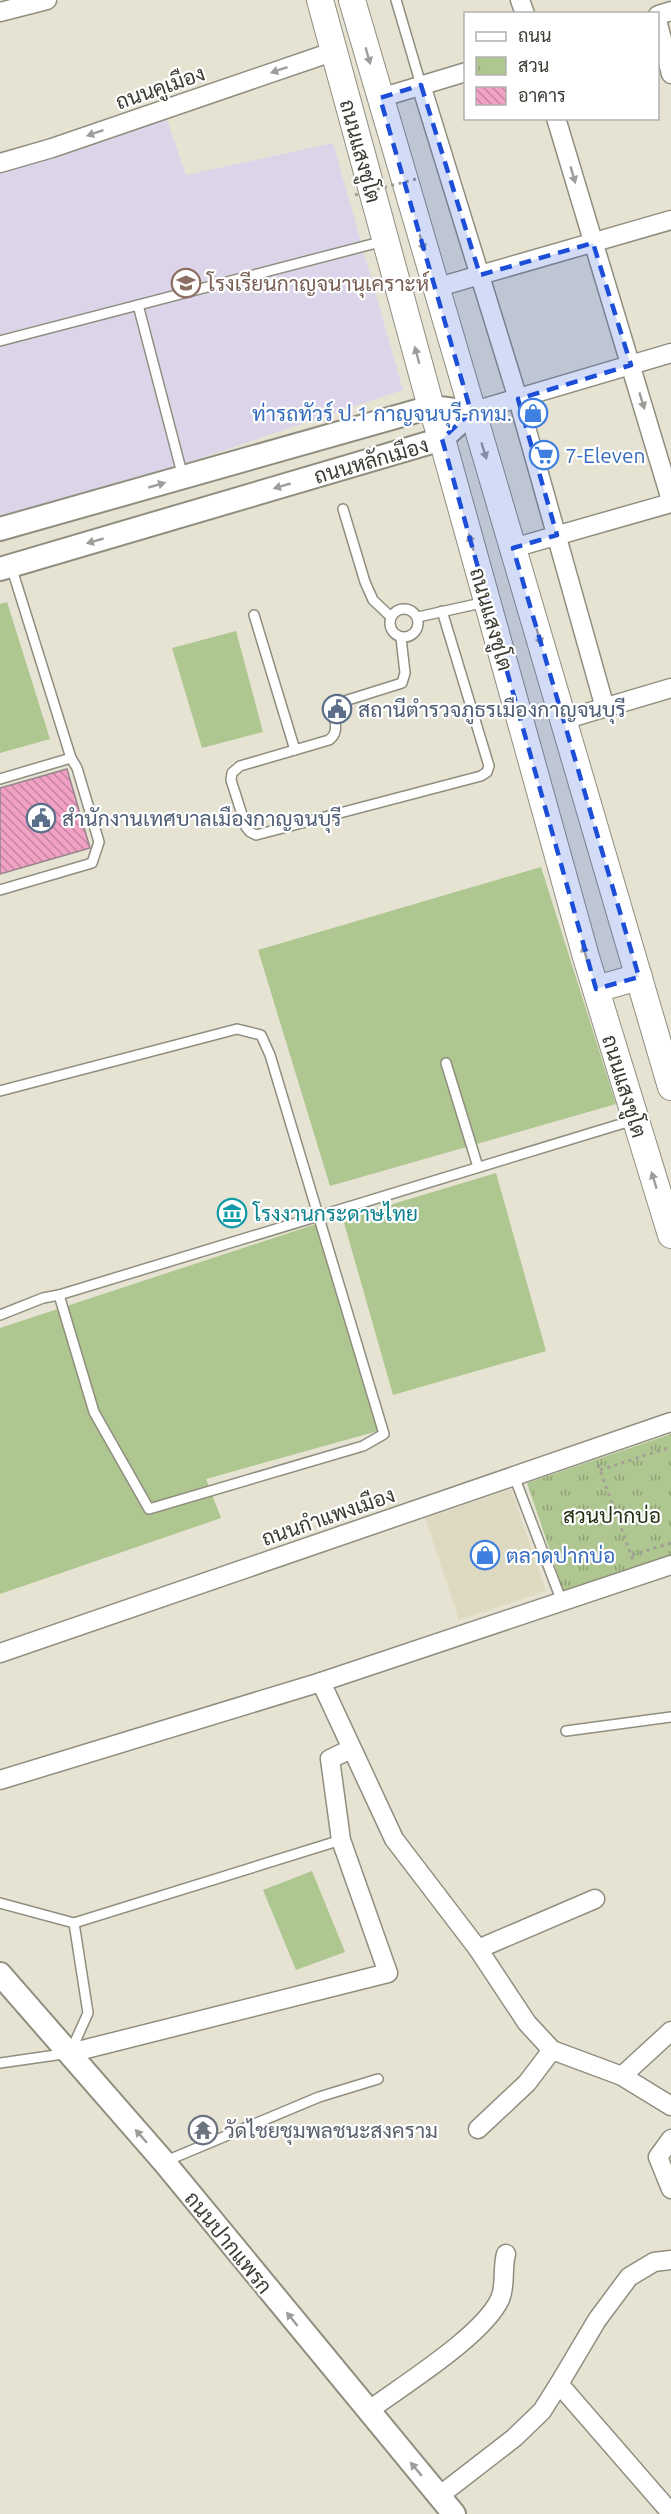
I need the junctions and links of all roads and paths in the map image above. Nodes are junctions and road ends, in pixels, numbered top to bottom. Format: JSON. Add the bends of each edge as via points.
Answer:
{"nodes":[{"id":1,"x":47,"y":0,"type":"edge"},
{"id":2,"x":320,"y":0,"type":"edge"},
{"id":3,"x":352,"y":0,"type":"edge"},
{"id":4,"x":396,"y":0,"type":"edge"},
{"id":5,"x":0,"y":12,"type":"edge"},
{"id":6,"x":659,"y":31,"type":"edge"},
{"id":7,"x":334,"y":51,"type":"junction"},
{"id":8,"x":464,"y":72,"type":"edge"},
{"id":9,"x":671,"y":74,"type":"edge"},
{"id":10,"x":421,"y":85,"type":"junction"},
{"id":11,"x":380,"y":98,"type":"junction"},
{"id":12,"x":557,"y":120,"type":"edge"},
{"id":13,"x":0,"y":163,"type":"edge"},
{"id":14,"x":420,"y":178,"type":"dead end"},
{"id":15,"x":355,"y":195,"type":"dead end"},
{"id":16,"x":671,"y":220,"type":"edge"},
{"id":17,"x":386,"y":241,"type":"junction"},
{"id":18,"x":593,"y":243,"type":"junction"},
{"id":19,"x":480,"y":275,"type":"junction"},
{"id":20,"x":435,"y":288,"type":"junction"},
{"id":21,"x":138,"y":306,"type":"junction"},
{"id":22,"x":0,"y":341,"type":"edge"},
{"id":23,"x":671,"y":353,"type":"edge"},
{"id":24,"x":631,"y":365,"type":"junction"},
{"id":25,"x":518,"y":399,"type":"junction"},
{"id":26,"x":431,"y":406,"type":"junction"},
{"id":27,"x":471,"y":412,"type":"junction"},
{"id":28,"x":442,"y":439,"type":"junction"},
{"id":29,"x":183,"y":477,"type":"junction"},
{"id":30,"x":671,"y":501,"type":"edge"},
{"id":31,"x":343,"y":509,"type":"dead end"},
{"id":32,"x":0,"y":530,"type":"edge"},
{"id":33,"x":556,"y":536,"type":"junction"},
{"id":34,"x":513,"y":548,"type":"junction"},
{"id":35,"x":5,"y":567,"type":"edge"},
{"id":36,"x":487,"y":601,"type":"junction"},
{"id":37,"x":442,"y":611,"type":"junction"},
{"id":38,"x":255,"y":615,"type":"dead end"},
{"id":39,"x":418,"y":616,"type":"junction"},
{"id":40,"x":391,"y":617,"type":"junction"},
{"id":41,"x":401,"y":638,"type":"junction"},
{"id":42,"x":671,"y":688,"type":"edge"},
{"id":43,"x":605,"y":708,"type":"junction"},
{"id":44,"x":566,"y":730,"type":"junction"},
{"id":45,"x":295,"y":750,"type":"junction"},
{"id":46,"x":529,"y":753,"type":"junction"},
{"id":47,"x":71,"y":758,"type":"junction"},
{"id":48,"x":0,"y":779,"type":"edge"},
{"id":49,"x":0,"y":890,"type":"edge"},
{"id":50,"x":639,"y":977,"type":"junction"},
{"id":51,"x":596,"y":989,"type":"junction"},
{"id":52,"x":446,"y":1063,"type":"dead end"},
{"id":53,"x":671,"y":1087,"type":"edge"},
{"id":54,"x":0,"y":1092,"type":"edge"},
{"id":55,"x":635,"y":1119,"type":"junction"},
{"id":56,"x":478,"y":1167,"type":"junction"},
{"id":57,"x":320,"y":1216,"type":"junction"},
{"id":58,"x":671,"y":1235,"type":"edge"},
{"id":59,"x":59,"y":1295,"type":"junction"},
{"id":60,"x":0,"y":1314,"type":"edge"},
{"id":61,"x":671,"y":1422,"type":"edge"},
{"id":62,"x":671,"y":1448,"type":"edge"},
{"id":63,"x":592,"y":1449,"type":"junction"},
{"id":64,"x":600,"y":1470,"type":"junction"},
{"id":65,"x":514,"y":1476,"type":"junction"},
{"id":66,"x":671,"y":1543,"type":"edge"},
{"id":67,"x":632,"y":1556,"type":"junction"},
{"id":68,"x":671,"y":1565,"type":"edge"},
{"id":69,"x":639,"y":1576,"type":"junction"},
{"id":70,"x":562,"y":1602,"type":"junction"},
{"id":71,"x":0,"y":1653,"type":"edge"},
{"id":72,"x":321,"y":1682,"type":"junction"},
{"id":73,"x":671,"y":1717,"type":"edge"},
{"id":74,"x":566,"y":1731,"type":"dead end"},
{"id":75,"x":351,"y":1749,"type":"junction"},
{"id":76,"x":0,"y":1780,"type":"edge"},
{"id":77,"x":341,"y":1840,"type":"junction"},
{"id":78,"x":595,"y":1899,"type":"dead end"},
{"id":79,"x":0,"y":1903,"type":"edge"},
{"id":80,"x":74,"y":1923,"type":"junction"},
{"id":81,"x":478,"y":1949,"type":"junction"},
{"id":82,"x":0,"y":1974,"type":"edge"},
{"id":83,"x":671,"y":2031,"type":"edge"},
{"id":84,"x":552,"y":2050,"type":"junction"},
{"id":85,"x":70,"y":2053,"type":"junction"},
{"id":86,"x":0,"y":2063,"type":"edge"},
{"id":87,"x":622,"y":2076,"type":"junction"},
{"id":88,"x":378,"y":2079,"type":"dead end"},
{"id":89,"x":671,"y":2106,"type":"edge"},
{"id":90,"x":478,"y":2129,"type":"dead end"},
{"id":91,"x":671,"y":2139,"type":"edge"},
{"id":92,"x":164,"y":2162,"type":"junction"},
{"id":93,"x":671,"y":2189,"type":"edge"},
{"id":94,"x":506,"y":2254,"type":"dead end"},
{"id":95,"x":671,"y":2260,"type":"edge"},
{"id":96,"x":559,"y":2384,"type":"junction"},
{"id":97,"x":368,"y":2411,"type":"junction"},
{"id":98,"x":439,"y":2496,"type":"junction"},
{"id":99,"x":671,"y":2513,"type":"edge"},
{"id":100,"x":454,"y":2514,"type":"edge"}],
"edges":[{"from":1,"to":5,"type":"street"},
{"from":2,"to":7,"type":"main road","name":"ถนนแสงชูโต"},
{"from":3,"to":11,"type":"main road","name":"ถนนแสงชูโต","one_way":true},
{"from":4,"to":10,"type":"lane"},
{"from":6,"to":9,"type":"street"},
{"from":7,"to":13,"type":"street","name":"ถนนคูเมือง","one_way":true},
{"from":7,"to":17,"type":"main road","name":"ถนนแสงชูโต"},
{"from":8,"to":10,"type":"street"},
{"from":10,"to":11,"type":"street"},
{"from":10,"to":19,"type":"street"},
{"from":11,"to":20,"type":"main road","name":"ถนนแสงชูโต","one_way":true},
{"from":12,"to":18,"type":"street","one_way":true},
{"from":14,"to":15,"type":"path","bridge":true},
{"from":16,"to":18,"type":"street"},
{"from":17,"to":21,"type":"lane"},
{"from":26,"to":17,"type":"main road","name":"ถนนแสงชูโต","one_way":true},
{"from":18,"to":19,"type":"street"},
{"from":18,"to":24,"type":"street"},
{"from":19,"to":20,"type":"street"},
{"from":19,"to":25,"type":"street"},
{"from":20,"to":27,"type":"main road","name":"ถนนแสงชูโต"},
{"from":21,"to":22,"type":"lane"},
{"from":21,"to":29,"type":"lane"},
{"from":23,"to":24,"type":"street"},
{"from":24,"to":25,"type":"street"},
{"from":24,"to":30,"type":"street","one_way":true},
{"from":25,"to":27,"type":"street"},
{"from":25,"to":33,"type":"street"},
{"from":26,"to":27,"type":"street","name":"ถนนหลักเมือง"},
{"from":26,"to":28,"type":"main road","name":"ถนนแสงชูโต"},
{"from":26,"to":29,"type":"street","name":"ถนนหลักเมือง"},
{"from":27,"to":28,"type":"street","name":"ถนนหลักเมือง"},
{"from":27,"to":34,"type":"main road","name":"ถนนแสงชูโต","one_way":true},
{"from":28,"to":35,"type":"street","name":"ถนนหลักเมือง","one_way":true},
{"from":36,"to":28,"type":"main road","name":"ถนนแสงชูโต","one_way":true},
{"from":32,"to":29,"type":"street","name":"ถนนหลักเมือง","one_way":true},
{"from":30,"to":33,"type":"street"},
{"from":31,"to":40,"type":"lane","via":[[373,600]]},
{"from":33,"to":34,"type":"street"},
{"from":33,"to":43,"type":"street"},
{"from":34,"to":44,"type":"main road","name":"ถนนแสงชูโต","one_way":true},
{"from":35,"to":47,"type":"lane"},
{"from":36,"to":37,"type":"lane"},
{"from":36,"to":46,"type":"main road","name":"ถนนแสงชูโต"},
{"from":37,"to":39,"type":"lane"},
{"from":37,"to":45,"type":"lane","via":[[489,766],[487,772],[256,835],[250,832],[232,773],[240,766]]},
{"from":38,"to":45,"type":"lane"},
{"from":39,"to":40,"type":"lane","via":[[404,608]]},
{"from":39,"to":41,"type":"lane","via":[[416,633]]},
{"from":40,"to":41,"type":"lane","via":[[390,626]]},
{"from":41,"to":45,"type":"lane","via":[[405,673],[402,683],[339,702],[333,708],[334,736]]},
{"from":42,"to":43,"type":"street"},
{"from":43,"to":44,"type":"street"},
{"from":44,"to":46,"type":"main road"},
{"from":44,"to":50,"type":"main road","name":"ถนนแสงชูโต"},
{"from":51,"to":46,"type":"main road","name":"ถนนแสงชูโต","one_way":true},
{"from":47,"to":48,"type":"lane"},
{"from":47,"to":49,"type":"lane","via":[[99,842],[92,863]]},
{"from":50,"to":51,"type":"main road"},
{"from":50,"to":53,"type":"main road","name":"ถนนแสงชูโต"},
{"from":51,"to":55,"type":"main road","name":"ถนนแสงชูโต"},
{"from":52,"to":56,"type":"lane"},
{"from":54,"to":57,"type":"lane","via":[[237,1029],[261,1035]]},
{"from":55,"to":56,"type":"lane"},
{"from":58,"to":55,"type":"main road","name":"ถนนแสงชูโต","one_way":true},
{"from":56,"to":57,"type":"lane"},
{"from":57,"to":59,"type":"lane"},
{"from":57,"to":59,"type":"lane","via":[[384,1434],[363,1446],[149,1509],[94,1412]]},
{"from":59,"to":60,"type":"lane"},
{"from":61,"to":63,"type":"street","name":"ถนนกำแพงเมือง"},
{"from":62,"to":64,"type":"path"},
{"from":63,"to":64,"type":"path"},
{"from":63,"to":65,"type":"street","name":"ถนนกำแพงเมือง"},
{"from":64,"to":67,"type":"path"},
{"from":65,"to":70,"type":"lane"},
{"from":65,"to":71,"type":"street","name":"ถนนกำแพงเมือง"},
{"from":66,"to":67,"type":"path"},
{"from":67,"to":69,"type":"path"},
{"from":68,"to":69,"type":"street"},
{"from":69,"to":70,"type":"street"},
{"from":70,"to":72,"type":"street"},
{"from":72,"to":75,"type":"street"},
{"from":72,"to":76,"type":"street"},
{"from":73,"to":74,"type":"lane"},
{"from":75,"to":77,"type":"street","via":[[330,1759]]},
{"from":75,"to":81,"type":"street","via":[[394,1839]]},
{"from":77,"to":80,"type":"lane"},
{"from":77,"to":85,"type":"street","via":[[388,1972]]},
{"from":78,"to":81,"type":"street"},
{"from":79,"to":80,"type":"lane"},
{"from":80,"to":85,"type":"lane","via":[[88,2013]]},
{"from":81,"to":84,"type":"street","via":[[527,2023]]},
{"from":82,"to":85,"type":"street","name":"ถนนปากแพรก"},
{"from":83,"to":87,"type":"street"},
{"from":84,"to":87,"type":"street"},
{"from":84,"to":90,"type":"street","via":[[527,2083]]},
{"from":85,"to":86,"type":"lane"},
{"from":92,"to":85,"type":"street","name":"ถนนปากแพรก","one_way":true},
{"from":87,"to":89,"type":"street"},
{"from":88,"to":92,"type":"lane","via":[[319,2097]]},
{"from":91,"to":93,"type":"street","via":[[658,2157]]},
{"from":97,"to":92,"type":"street","name":"ถนนปากแพรก","one_way":true},
{"from":94,"to":97,"type":"street","via":[[501,2297],[480,2328]]},
{"from":95,"to":96,"type":"street","via":[[654,2262],[629,2277],[597,2320]]},
{"from":96,"to":98,"type":"street","via":[[542,2410],[514,2438]]},
{"from":96,"to":99,"type":"street"},
{"from":98,"to":97,"type":"street","name":"ถนนปากแพรก","one_way":true},
{"from":98,"to":100,"type":"street","name":"ถนนปากแพรก"}]}
